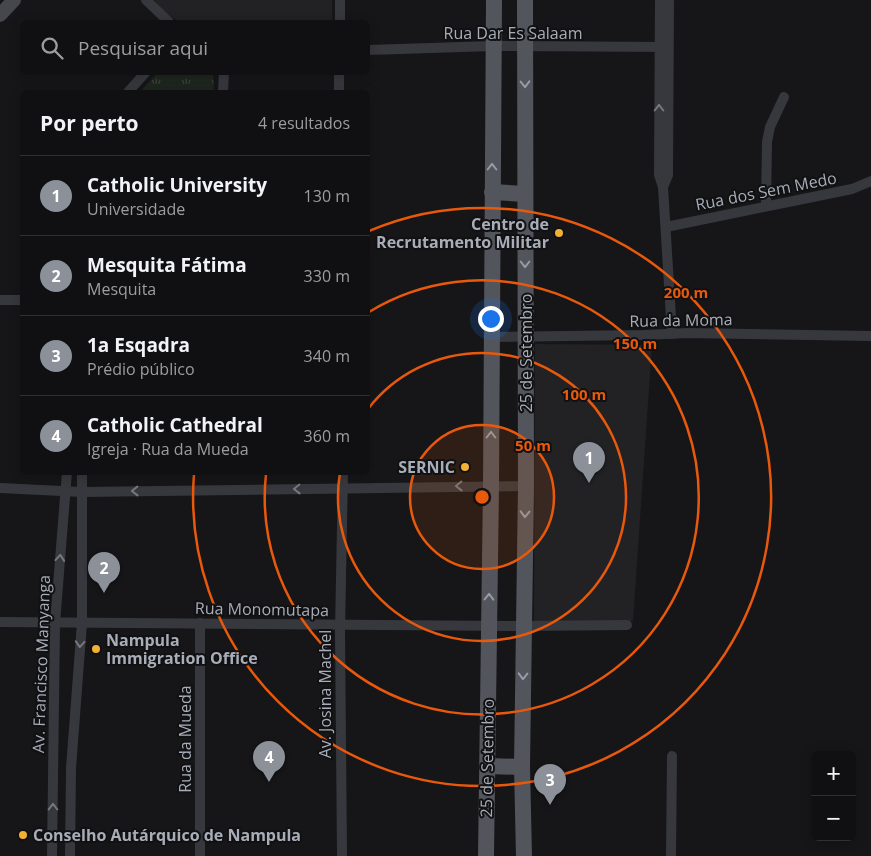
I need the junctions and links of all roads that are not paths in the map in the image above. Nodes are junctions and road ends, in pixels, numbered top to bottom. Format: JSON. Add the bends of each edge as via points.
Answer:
{"nodes":[{"id":1,"x":14,"y":0,"type":"edge"},
{"id":2,"x":146,"y":0,"type":"edge"},
{"id":3,"x":340,"y":0,"type":"edge"},
{"id":4,"x":494,"y":0,"type":"edge"},
{"id":5,"x":525,"y":0,"type":"edge"},
{"id":6,"x":660,"y":0,"type":"edge"},
{"id":7,"x":669,"y":0,"type":"edge"},
{"id":8,"x":0,"y":15,"type":"edge"},
{"id":9,"x":167,"y":20,"type":"edge"},
{"id":10,"x":340,"y":20,"type":"edge"},
{"id":11,"x":493,"y":46,"type":"junction"},
{"id":12,"x":525,"y":47,"type":"junction"},
{"id":13,"x":664,"y":47,"type":"junction"},
{"id":14,"x":370,"y":50,"type":"edge"},
{"id":15,"x":143,"y":75,"type":"edge"},
{"id":16,"x":224,"y":75,"type":"edge"},
{"id":17,"x":339,"y":75,"type":"edge"},
{"id":18,"x":130,"y":90,"type":"edge"},
{"id":19,"x":223,"y":90,"type":"edge"},
{"id":20,"x":339,"y":90,"type":"edge"},
{"id":21,"x":784,"y":97,"type":"dead end"},
{"id":22,"x":871,"y":181,"type":"edge"},
{"id":23,"x":492,"y":192,"type":"junction"},
{"id":24,"x":525,"y":194,"type":"junction"},
{"id":25,"x":766,"y":206,"type":"junction"},
{"id":26,"x":666,"y":226,"type":"junction"},
{"id":27,"x":0,"y":300,"type":"edge"},
{"id":28,"x":20,"y":300,"type":"edge"},
{"id":29,"x":672,"y":334,"type":"junction"},
{"id":30,"x":526,"y":336,"type":"junction"},
{"id":31,"x":871,"y":336,"type":"edge"},
{"id":32,"x":492,"y":337,"type":"junction"},
{"id":33,"x":67,"y":475,"type":"edge"},
{"id":34,"x":82,"y":475,"type":"edge"},
{"id":35,"x":343,"y":475,"type":"edge"},
{"id":36,"x":491,"y":486,"type":"junction"},
{"id":37,"x":526,"y":486,"type":"junction"},
{"id":38,"x":0,"y":488,"type":"edge"},
{"id":39,"x":344,"y":488,"type":"junction"},
{"id":40,"x":66,"y":490,"type":"junction"},
{"id":41,"x":82,"y":492,"type":"junction"},
{"id":42,"x":0,"y":622,"type":"edge"},
{"id":43,"x":82,"y":622,"type":"junction"},
{"id":44,"x":55,"y":623,"type":"junction"},
{"id":45,"x":200,"y":623,"type":"junction"},
{"id":46,"x":340,"y":625,"type":"junction"},
{"id":47,"x":488,"y":625,"type":"junction"},
{"id":48,"x":627,"y":625,"type":"dead end"},
{"id":49,"x":524,"y":626,"type":"junction"},
{"id":50,"x":672,"y":756,"type":"dead end"},
{"id":51,"x":488,"y":766,"type":"junction"},
{"id":52,"x":522,"y":767,"type":"junction"},
{"id":53,"x":52,"y":768,"type":"junction"},
{"id":54,"x":71,"y":768,"type":"junction"},
{"id":55,"x":53,"y":827,"type":"junction"},
{"id":56,"x":70,"y":827,"type":"junction"},
{"id":57,"x":52,"y":856,"type":"edge"},
{"id":58,"x":70,"y":856,"type":"edge"},
{"id":59,"x":200,"y":856,"type":"edge"},
{"id":60,"x":342,"y":856,"type":"edge"},
{"id":61,"x":486,"y":856,"type":"edge"},
{"id":62,"x":524,"y":856,"type":"edge"},
{"id":63,"x":671,"y":856,"type":"edge"}],
"edges":[{"from":1,"to":8,"type":"street"},
{"from":2,"to":9,"type":"street"},
{"from":3,"to":10,"type":"street"},
{"from":4,"to":11,"type":"main road","name":"25 de Setembro"},
{"from":5,"to":12,"type":"main road","name":"25 de Setembro"},
{"from":6,"to":13,"type":"street"},
{"from":7,"to":13,"type":"street"},
{"from":11,"to":12,"type":"street","name":"Rua Dar Es Salaam"},
{"from":11,"to":14,"type":"street","name":"Rua Dar Es Salaam"},
{"from":23,"to":11,"type":"main road","name":"25 de Setembro","one_way":true},
{"from":12,"to":13,"type":"street","name":"Rua Dar Es Salaam"},
{"from":12,"to":24,"type":"main road","name":"25 de Setembro","one_way":true},
{"from":13,"to":26,"type":"street","via":[[664,143],[668,175],[663,187]]},
{"from":15,"to":18,"type":"street"},
{"from":16,"to":19,"type":"street"},
{"from":17,"to":20,"type":"street"},
{"from":21,"to":25,"type":"street","via":[[766,142]]},
{"from":22,"to":25,"type":"street","name":"Rua dos Sem Medo","via":[[852,189]]},
{"from":23,"to":24,"type":"main road"},
{"from":23,"to":32,"type":"main road","name":"25 de Setembro"},
{"from":24,"to":30,"type":"main road","name":"25 de Setembro","one_way":true},
{"from":25,"to":26,"type":"street","name":"Rua dos Sem Medo"},
{"from":26,"to":29,"type":"street"},
{"from":27,"to":28,"type":"street"},
{"from":29,"to":30,"type":"street","name":"Rua da Moma"},
{"from":29,"to":31,"type":"street","name":"Rua da Moma"},
{"from":30,"to":32,"type":"street","name":"Rua da Moma"},
{"from":30,"to":37,"type":"main road","name":"25 de Setembro"},
{"from":36,"to":32,"type":"main road","name":"25 de Setembro","one_way":true},
{"from":33,"to":40,"type":"street","name":"Av. Francisco Manyanga"},
{"from":34,"to":41,"type":"street","name":"Av. Francisco Manyanga"},
{"from":35,"to":39,"type":"street","name":"Av. Josina Machel"},
{"from":36,"to":37,"type":"street"},
{"from":36,"to":39,"type":"street","one_way":true},
{"from":47,"to":36,"type":"main road","name":"25 de Setembro","one_way":true},
{"from":37,"to":49,"type":"main road","name":"25 de Setembro","one_way":true},
{"from":38,"to":40,"type":"street"},
{"from":39,"to":41,"type":"street","one_way":true},
{"from":39,"to":46,"type":"street","name":"Av. Josina Machel"},
{"from":40,"to":41,"type":"street"},
{"from":44,"to":40,"type":"street","name":"Av. Francisco Manyanga","one_way":true},
{"from":41,"to":43,"type":"street","name":"Av. Francisco Manyanga"},
{"from":42,"to":44,"type":"street","name":"Rua Monomutapa"},
{"from":43,"to":44,"type":"street","name":"Rua Monomutapa"},
{"from":43,"to":45,"type":"street","name":"Rua Monomutapa"},
{"from":43,"to":54,"type":"street","name":"Av. Francisco Manyanga","one_way":true},
{"from":44,"to":53,"type":"street","name":"Av. Francisco Manyanga"},
{"from":45,"to":46,"type":"street","name":"Rua Monomutapa"},
{"from":45,"to":59,"type":"street","name":"Rua da Mueda"},
{"from":46,"to":47,"type":"street","name":"Rua Monomutapa"},
{"from":46,"to":60,"type":"street","name":"Av. Josina Machel"},
{"from":47,"to":49,"type":"street","name":"Rua Monomutapa"},
{"from":47,"to":51,"type":"main road","name":"25 de Setembro"},
{"from":48,"to":49,"type":"street","name":"Rua Monomutapa"},
{"from":49,"to":52,"type":"main road","name":"25 de Setembro","one_way":true},
{"from":50,"to":63,"type":"street"},
{"from":51,"to":52,"type":"main road"},
{"from":51,"to":61,"type":"main road","name":"25 de Setembro"},
{"from":52,"to":62,"type":"main road","name":"25 de Setembro"},
{"from":53,"to":54,"type":"street"},
{"from":55,"to":53,"type":"street","name":"Av. Francisco Manyanga","one_way":true},
{"from":54,"to":56,"type":"street","name":"Av. Francisco Manyanga"},
{"from":55,"to":56,"type":"street"},
{"from":55,"to":57,"type":"street","name":"Av. Francisco Manyanga"},
{"from":56,"to":58,"type":"street","name":"Av. Francisco Manyanga"}]}
